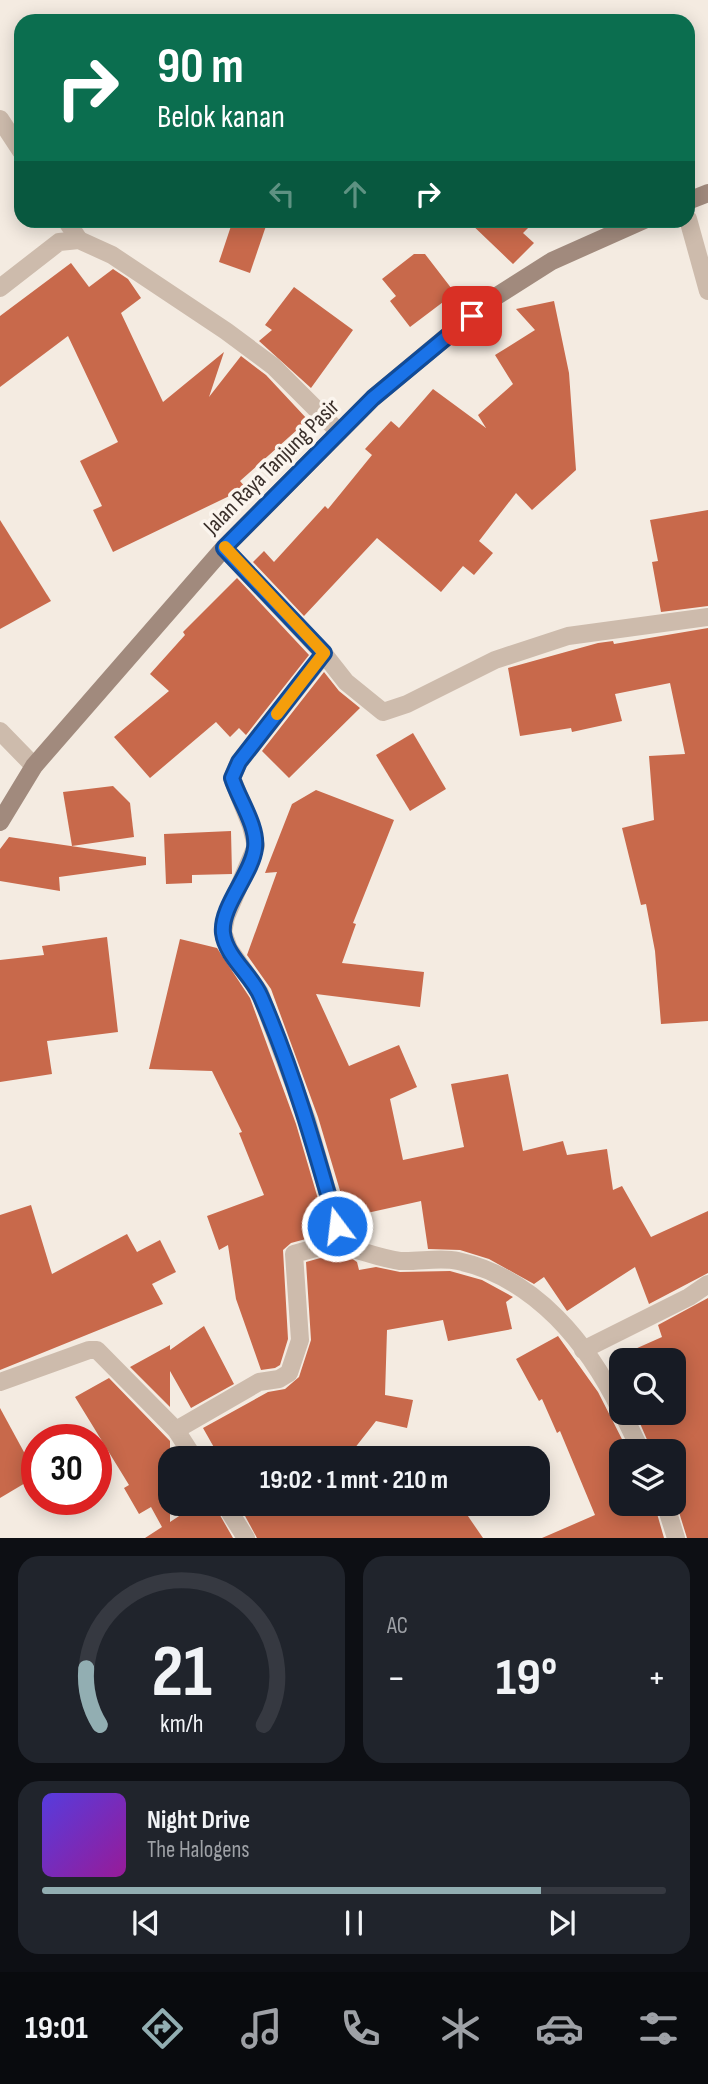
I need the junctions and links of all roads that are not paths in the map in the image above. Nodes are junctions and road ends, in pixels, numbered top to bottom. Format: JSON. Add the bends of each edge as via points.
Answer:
{"nodes":[{"id":1,"x":0,"y":119,"type":"edge"},
{"id":2,"x":14,"y":140,"type":"edge"},
{"id":3,"x":71,"y":228,"type":"edge"},
{"id":4,"x":626,"y":228,"type":"edge"},
{"id":5,"x":690,"y":228,"type":"edge"},
{"id":6,"x":79,"y":240,"type":"junction"},
{"id":7,"x":0,"y":288,"type":"edge"},
{"id":8,"x":708,"y":291,"type":"edge"},
{"id":9,"x":338,"y":432,"type":"junction"},
{"id":10,"x":224,"y":548,"type":"junction"},
{"id":11,"x":708,"y":617,"type":"edge"},
{"id":12,"x":324,"y":653,"type":"junction"},
{"id":13,"x":0,"y":731,"type":"edge"},
{"id":14,"x":34,"y":765,"type":"junction"},
{"id":15,"x":0,"y":822,"type":"edge"},
{"id":16,"x":344,"y":1240,"type":"junction"},
{"id":17,"x":708,"y":1284,"type":"edge"},
{"id":18,"x":583,"y":1350,"type":"junction"},
{"id":19,"x":0,"y":1382,"type":"edge"},
{"id":20,"x":609,"y":1387,"type":"edge"},
{"id":21,"x":176,"y":1430,"type":"junction"},
{"id":22,"x":186,"y":1446,"type":"edge"},
{"id":23,"x":232,"y":1516,"type":"edge"},
{"id":24,"x":669,"y":1516,"type":"edge"},
{"id":25,"x":246,"y":1538,"type":"edge"},
{"id":26,"x":677,"y":1538,"type":"edge"}],
"edges":[{"from":1,"to":2,"type":"street"},
{"from":3,"to":6,"type":"street"},
{"from":4,"to":9,"type":"street","name":"Jalan Raya Tanjung Pasir","via":[[552,261],[492,299]]},
{"from":5,"to":8,"type":"street"},
{"from":6,"to":7,"type":"street","via":[[59,242]]},
{"from":6,"to":9,"type":"street","via":[[112,255],[226,331],[273,366]]},
{"from":9,"to":10,"type":"street","name":"Jalan Raya Tanjung Pasir"},
{"from":10,"to":12,"type":"street"},
{"from":10,"to":14,"type":"street","name":"Jalan Raya Tanjung Pasir"},
{"from":11,"to":12,"type":"street","via":[[568,636],[495,660],[383,712],[346,682]]},
{"from":12,"to":16,"type":"street","via":[[239,762],[232,778],[256,846],[223,932],[229,949],[260,993],[307,1120]]},
{"from":13,"to":14,"type":"street"},
{"from":14,"to":15,"type":"street","name":"Jalan Raya Tanjung Pasir"},
{"from":16,"to":18,"type":"street","via":[[353,1249],[398,1261],[457,1260],[504,1276],[561,1320]]},
{"from":16,"to":21,"type":"street","via":[[294,1254],[300,1340],[289,1373],[279,1380],[258,1382]]},
{"from":17,"to":18,"type":"street"},
{"from":18,"to":20,"type":"street"},
{"from":19,"to":21,"type":"street","via":[[97,1350]]},
{"from":21,"to":22,"type":"street"},
{"from":23,"to":25,"type":"street"},
{"from":24,"to":26,"type":"street"}]}
